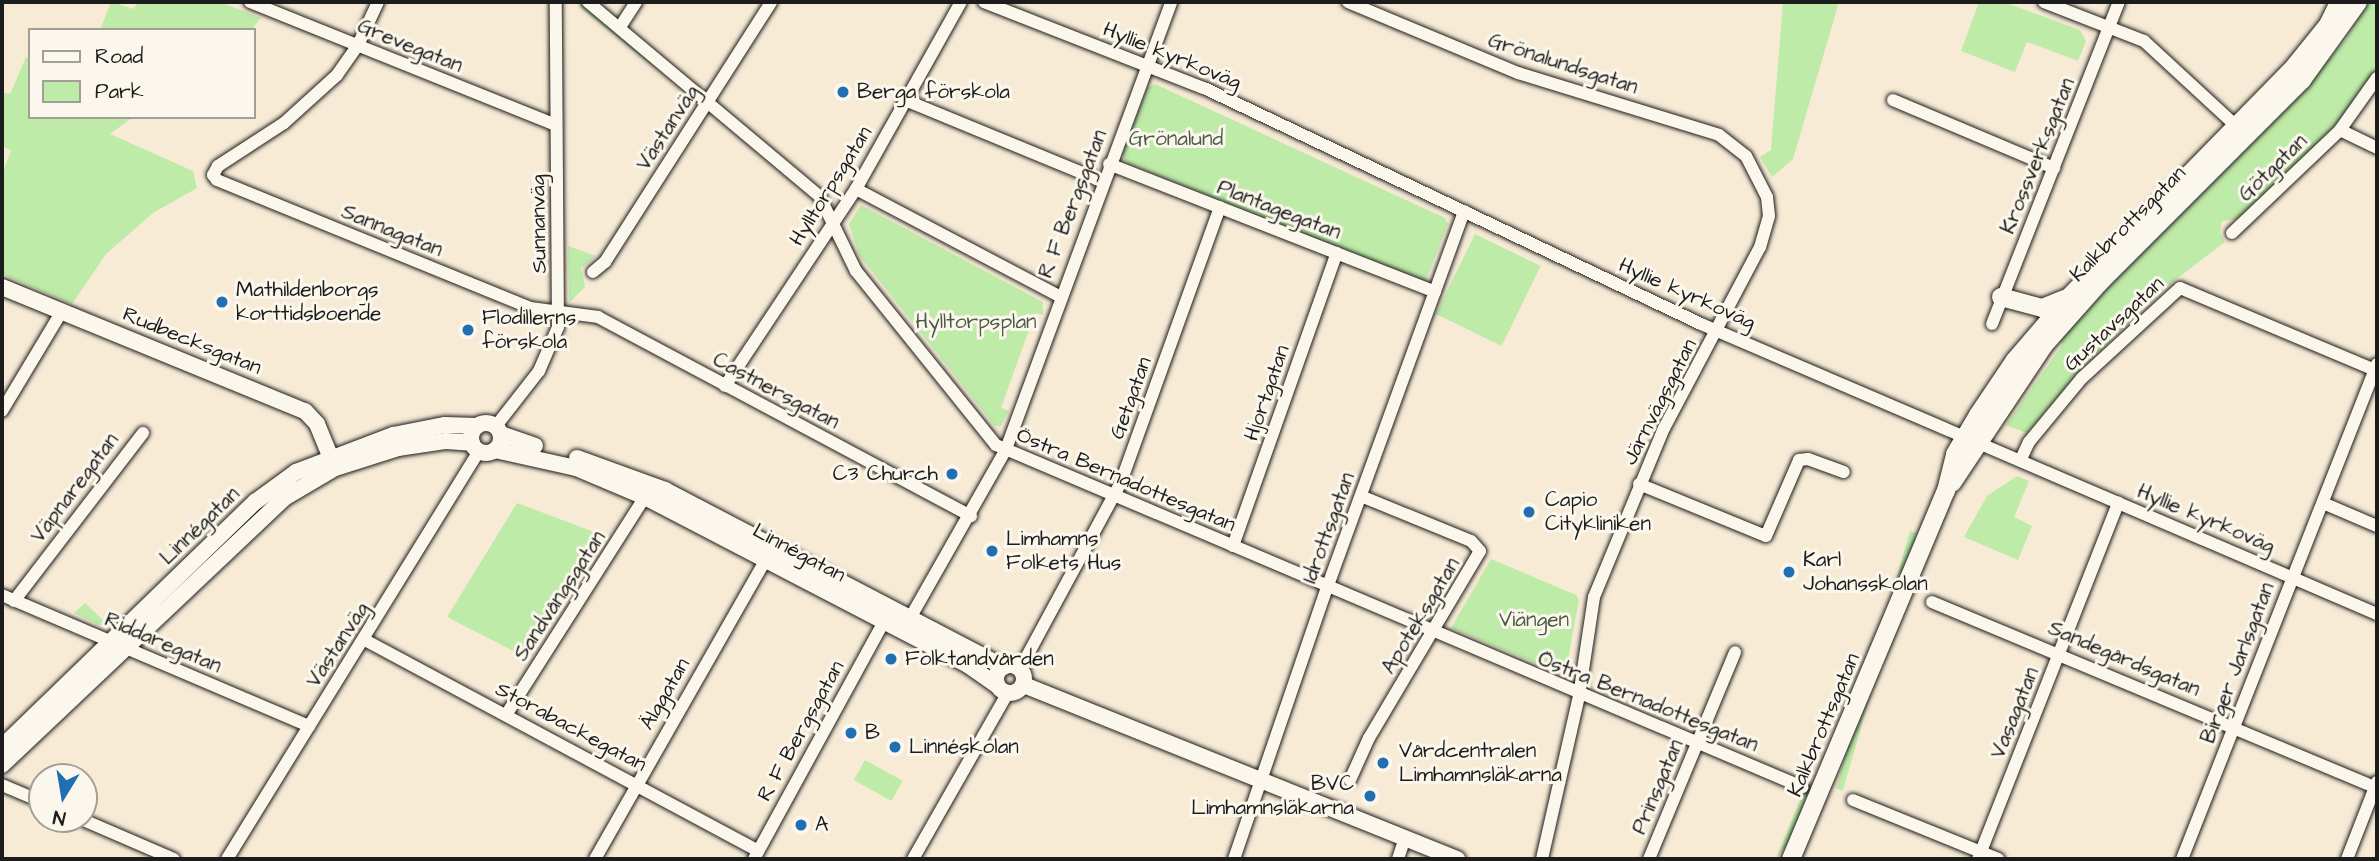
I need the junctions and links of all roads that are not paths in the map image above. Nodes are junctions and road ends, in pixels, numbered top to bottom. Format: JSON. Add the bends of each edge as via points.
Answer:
{"nodes":[{"id":1,"x":250,"y":2,"type":"edge"},
{"id":2,"x":378,"y":2,"type":"edge"},
{"id":3,"x":556,"y":2,"type":"edge"},
{"id":4,"x":588,"y":2,"type":"edge"},
{"id":5,"x":636,"y":2,"type":"edge"},
{"id":6,"x":771,"y":2,"type":"edge"},
{"id":7,"x":961,"y":2,"type":"edge"},
{"id":8,"x":984,"y":2,"type":"edge"},
{"id":9,"x":1171,"y":2,"type":"edge"},
{"id":10,"x":1348,"y":2,"type":"edge"},
{"id":11,"x":2044,"y":2,"type":"edge"},
{"id":12,"x":2119,"y":2,"type":"edge"},
{"id":13,"x":2339,"y":2,"type":"edge"},
{"id":14,"x":2358,"y":2,"type":"edge"},
{"id":15,"x":2110,"y":25,"type":"junction"},
{"id":16,"x":620,"y":27,"type":"junction"},
{"id":17,"x":358,"y":45,"type":"junction"},
{"id":18,"x":1145,"y":65,"type":"junction"},
{"id":19,"x":2377,"y":78,"type":"edge"},
{"id":20,"x":709,"y":100,"type":"junction"},
{"id":21,"x":905,"y":100,"type":"junction"},
{"id":22,"x":1894,"y":100,"type":"dead end"},
{"id":23,"x":556,"y":125,"type":"junction"},
{"id":24,"x":2235,"y":125,"type":"junction"},
{"id":25,"x":2340,"y":131,"type":"junction"},
{"id":26,"x":2377,"y":148,"type":"edge"},
{"id":27,"x":1108,"y":164,"type":"junction"},
{"id":28,"x":2054,"y":168,"type":"junction"},
{"id":29,"x":1758,"y":172,"type":"joint"},
{"id":30,"x":1102,"y":181,"type":"junction"},
{"id":31,"x":856,"y":189,"type":"junction"},
{"id":32,"x":1220,"y":207,"type":"junction"},
{"id":33,"x":1464,"y":211,"type":"junction"},
{"id":34,"x":830,"y":225,"type":"junction"},
{"id":35,"x":2232,"y":233,"type":"dead end"},
{"id":36,"x":1337,"y":253,"type":"junction"},
{"id":37,"x":593,"y":272,"type":"dead end"},
{"id":38,"x":2,"y":287,"type":"edge"},
{"id":39,"x":1436,"y":292,"type":"junction"},
{"id":40,"x":1059,"y":296,"type":"junction"},
{"id":41,"x":2001,"y":296,"type":"junction"},
{"id":42,"x":2070,"y":296,"type":"junction"},
{"id":43,"x":62,"y":311,"type":"junction"},
{"id":44,"x":559,"y":313,"type":"junction"},
{"id":45,"x":1992,"y":324,"type":"dead end"},
{"id":46,"x":1719,"y":330,"type":"junction"},
{"id":47,"x":2377,"y":368,"type":"edge"},
{"id":48,"x":724,"y":386,"type":"junction"},
{"id":49,"x":2,"y":411,"type":"edge"},
{"id":50,"x":143,"y":433,"type":"dead end"},
{"id":51,"x":1973,"y":438,"type":"junction"},
{"id":52,"x":488,"y":441,"type":"junction"},
{"id":53,"x":1006,"y":449,"type":"junction"},
{"id":54,"x":2021,"y":459,"type":"junction"},
{"id":55,"x":332,"y":462,"type":"junction"},
{"id":56,"x":1844,"y":472,"type":"dead end"},
{"id":57,"x":1639,"y":484,"type":"junction"},
{"id":58,"x":1114,"y":495,"type":"junction"},
{"id":59,"x":645,"y":496,"type":"junction"},
{"id":60,"x":1361,"y":496,"type":"junction"},
{"id":61,"x":2118,"y":503,"type":"junction"},
{"id":62,"x":2323,"y":503,"type":"junction"},
{"id":63,"x":971,"y":516,"type":"junction"},
{"id":64,"x":2377,"y":526,"type":"edge"},
{"id":65,"x":1233,"y":547,"type":"junction"},
{"id":66,"x":769,"y":554,"type":"junction"},
{"id":67,"x":2293,"y":576,"type":"junction"},
{"id":68,"x":1327,"y":588,"type":"junction"},
{"id":69,"x":8,"y":598,"type":"edge"},
{"id":70,"x":1932,"y":602,"type":"dead end"},
{"id":71,"x":2377,"y":614,"type":"edge"},
{"id":72,"x":909,"y":620,"type":"junction"},
{"id":73,"x":884,"y":622,"type":"junction"},
{"id":74,"x":1434,"y":633,"type":"junction"},
{"id":75,"x":365,"y":640,"type":"junction"},
{"id":76,"x":116,"y":644,"type":"junction"},
{"id":77,"x":1735,"y":652,"type":"dead end"},
{"id":78,"x":2060,"y":653,"type":"junction"},
{"id":79,"x":1003,"y":667,"type":"junction"},
{"id":80,"x":1022,"y":677,"type":"junction"},
{"id":81,"x":1002,"y":689,"type":"junction"},
{"id":82,"x":1579,"y":696,"type":"junction"},
{"id":83,"x":506,"y":715,"type":"junction"},
{"id":84,"x":309,"y":726,"type":"junction"},
{"id":85,"x":2235,"y":726,"type":"junction"},
{"id":86,"x":1697,"y":743,"type":"junction"},
{"id":87,"x":2,"y":747,"type":"edge"},
{"id":88,"x":2,"y":765,"type":"edge"},
{"id":89,"x":1350,"y":780,"type":"dead end"},
{"id":90,"x":636,"y":783,"type":"junction"},
{"id":91,"x":1260,"y":783,"type":"junction"},
{"id":92,"x":2,"y":785,"type":"edge"},
{"id":93,"x":2377,"y":786,"type":"edge"},
{"id":94,"x":1802,"y":787,"type":"dead end"},
{"id":95,"x":28,"y":796,"type":"edge"},
{"id":96,"x":1853,"y":800,"type":"dead end"},
{"id":97,"x":98,"y":826,"type":"edge"},
{"id":98,"x":1405,"y":838,"type":"junction"},
{"id":99,"x":756,"y":855,"type":"edge"},
{"id":100,"x":1979,"y":856,"type":"edge"},
{"id":101,"x":174,"y":859,"type":"edge"},
{"id":102,"x":227,"y":859,"type":"edge"},
{"id":103,"x":595,"y":859,"type":"edge"},
{"id":104,"x":913,"y":859,"type":"edge"},
{"id":105,"x":1234,"y":859,"type":"edge"},
{"id":106,"x":1398,"y":859,"type":"edge"},
{"id":107,"x":1457,"y":859,"type":"edge"},
{"id":108,"x":1542,"y":859,"type":"edge"},
{"id":109,"x":1649,"y":859,"type":"edge"},
{"id":110,"x":1791,"y":859,"type":"edge"},
{"id":111,"x":1997,"y":859,"type":"edge"},
{"id":112,"x":2182,"y":859,"type":"edge"},
{"id":113,"x":2347,"y":859,"type":"edge"}],
"edges":[{"from":1,"to":17,"type":"street","name":"Grevegatan"},
{"from":2,"to":17,"type":"street"},
{"from":3,"to":23,"type":"street","name":"Sunnanväg"},
{"from":4,"to":16,"type":"street","name":"Östra Bernadottesgatan"},
{"from":5,"to":16,"type":"street"},
{"from":6,"to":20,"type":"street","name":"Västanväg"},
{"from":7,"to":21,"type":"street","name":"Hylltorpsgatan"},
{"from":8,"to":18,"type":"street","name":"Hyllie kyrkoväg"},
{"from":9,"to":18,"type":"street"},
{"from":10,"to":29,"type":"street","name":"Grönalundsgatan","via":[[1518,73],[1719,135],[1739,148]]},
{"from":11,"to":15,"type":"street"},
{"from":12,"to":15,"type":"street","name":"Krossverksgatan"},
{"from":13,"to":24,"type":"main road","name":"Kalkbrottsgatan","via":[[2328,25],[2295,66]]},
{"from":14,"to":51,"type":"main road","name":"Kalkbrottsgatan","via":[[2302,80],[2060,326]]},
{"from":15,"to":24,"type":"street","via":[[2160,54]]},
{"from":15,"to":28,"type":"street","name":"Krossverksgatan"},
{"from":16,"to":20,"type":"street","name":"Östra Bernadottesgatan"},
{"from":17,"to":23,"type":"street","name":"Grevegatan"},
{"from":17,"to":44,"type":"street","name":"Sannagatan","via":[[311,101],[218,166],[213,175],[530,308]]},
{"from":18,"to":27,"type":"street","name":"R F Bergsgatan"},
{"from":18,"to":33,"type":"street","name":"Hyllie kyrkoväg"},
{"from":19,"to":25,"type":"street","name":"Götgatan"},
{"from":20,"to":34,"type":"street","name":"Östra Bernadottesgatan","via":[[813,190]]},
{"from":20,"to":37,"type":"street","name":"Västanväg","via":[[605,262]]},
{"from":21,"to":30,"type":"street"},
{"from":21,"to":31,"type":"street","name":"Hylltorpsgatan"},
{"from":22,"to":28,"type":"street"},
{"from":23,"to":44,"type":"street","name":"Sunnanväg"},
{"from":24,"to":42,"type":"main road","name":"Kalkbrottsgatan"},
{"from":25,"to":26,"type":"street"},
{"from":25,"to":35,"type":"street","name":"Götgatan"},
{"from":27,"to":30,"type":"street","name":"R F Bergsgatan"},
{"from":27,"to":32,"type":"street","name":"Plantagegatan"},
{"from":28,"to":41,"type":"street","name":"Krossverksgatan"},
{"from":29,"to":46,"type":"street","name":"Järnvägsgatan","via":[[1767,197],[1768,223]]},
{"from":30,"to":40,"type":"street","name":"R F Bergsgatan"},
{"from":31,"to":34,"type":"street","name":"Hylltorpsgatan"},
{"from":31,"to":40,"type":"street"},
{"from":32,"to":36,"type":"street","name":"Plantagegatan"},
{"from":32,"to":58,"type":"street","name":"Getgatan"},
{"from":33,"to":39,"type":"street","name":"Idrottsgatan"},
{"from":33,"to":46,"type":"street","name":"Hyllie kyrkoväg"},
{"from":34,"to":48,"type":"street","name":"Hylltorpsgatan"},
{"from":34,"to":53,"type":"street","name":"Östra Bernadottesgatan","via":[[856,271],[939,378],[986,435]]},
{"from":36,"to":39,"type":"street","name":"Plantagegatan"},
{"from":36,"to":65,"type":"street","name":"Hjortgatan"},
{"from":38,"to":43,"type":"street","name":"Rudbecksgatan"},
{"from":39,"to":60,"type":"street","name":"Idrottsgatan"},
{"from":40,"to":53,"type":"street","name":"R F Bergsgatan"},
{"from":41,"to":42,"type":"main road","via":[[2042,308]]},
{"from":41,"to":45,"type":"street","name":"Krossverksgatan"},
{"from":42,"to":51,"type":"main road","name":"Kalkbrottsgatan","via":[[2015,360]]},
{"from":43,"to":49,"type":"street"},
{"from":43,"to":55,"type":"street","name":"Rudbecksgatan","via":[[305,411],[317,424]]},
{"from":44,"to":48,"type":"street","name":"Castnersgatan","via":[[598,317]]},
{"from":44,"to":52,"type":"street","name":"Sunnanväg","via":[[553,343],[539,371]]},
{"from":46,"to":51,"type":"street","name":"Hyllie kyrkoväg"},
{"from":46,"to":57,"type":"street","name":"Järnvägsgatan"},
{"from":47,"to":54,"type":"street","name":"Gustavsgatan","via":[[2180,288],[2082,377]]},
{"from":47,"to":62,"type":"street","name":"Birger Jarlsgatan"},
{"from":48,"to":63,"type":"street","name":"Castnersgatan"},
{"from":50,"to":69,"type":"street","name":"Väpnaregatan"},
{"from":51,"to":54,"type":"street","name":"Hyllie kyrkoväg"},
{"from":51,"to":110,"type":"main road","name":"Kalkbrottsgatan","via":[[1946,491]]},
{"from":52,"to":55,"type":"street","name":"Linnégatan","via":[[446,441]]},
{"from":52,"to":55,"type":"street","name":"Linnégatan","via":[[477,426],[425,427]]},
{"from":52,"to":59,"type":"street","name":"Linnégatan","via":[[576,468]]},
{"from":52,"to":66,"type":"street","name":"Linnégatan","via":[[665,490]]},
{"from":52,"to":75,"type":"street","name":"Västanväg"},
{"from":53,"to":58,"type":"street","name":"Östra Bernadottesgatan"},
{"from":53,"to":63,"type":"street","name":"R F Bergsgatan"},
{"from":54,"to":61,"type":"street","name":"Hyllie kyrkoväg","via":[[2040,472]]},
{"from":55,"to":76,"type":"street","name":"Linnégatan","via":[[296,472],[256,502]]},
{"from":56,"to":57,"type":"street","via":[[1808,458],[1799,460],[1766,536]]},
{"from":57,"to":82,"type":"street","name":"Järnvägsgatan","via":[[1594,597]]},
{"from":58,"to":65,"type":"street","name":"Östra Bernadottesgatan"},
{"from":58,"to":80,"type":"street","name":"Getgatan"},
{"from":59,"to":66,"type":"street","name":"Linnégatan"},
{"from":59,"to":83,"type":"street","name":"Sandvångsgatan"},
{"from":60,"to":68,"type":"street","name":"Idrottsgatan"},
{"from":60,"to":74,"type":"street","name":"Apoteksgatan","via":[[1478,547],[1479,558]]},
{"from":61,"to":67,"type":"street","name":"Hyllie kyrkoväg"},
{"from":61,"to":78,"type":"street","name":"Vasagatan"},
{"from":62,"to":64,"type":"street"},
{"from":62,"to":67,"type":"street","name":"Birger Jarlsgatan"},
{"from":63,"to":72,"type":"street","name":"R F Bergsgatan"},
{"from":65,"to":68,"type":"street","name":"Östra Bernadottesgatan"},
{"from":66,"to":72,"type":"street","name":"Linnégatan"},
{"from":66,"to":73,"type":"street","name":"Linnégatan"},
{"from":66,"to":90,"type":"street","name":"Älggatan"},
{"from":67,"to":71,"type":"street","name":"Hyllie kyrkoväg"},
{"from":67,"to":85,"type":"street","name":"Birger Jarlsgatan"},
{"from":68,"to":74,"type":"street","name":"Östra Bernadottesgatan"},
{"from":68,"to":91,"type":"street","name":"Idrottsgatan"},
{"from":69,"to":76,"type":"street","name":"Riddaregatan"},
{"from":70,"to":78,"type":"street","name":"Sandegårdsgatan"},
{"from":72,"to":79,"type":"street","name":"Linnégatan"},
{"from":73,"to":81,"type":"street","name":"Linnégatan"},
{"from":73,"to":99,"type":"street","name":"R F Bergsgatan"},
{"from":74,"to":82,"type":"street","name":"Östra Bernadottesgatan"},
{"from":74,"to":89,"type":"street","name":"Apoteksgatan","via":[[1365,746]]},
{"from":75,"to":83,"type":"street","name":"Storabackegatan"},
{"from":75,"to":84,"type":"street","name":"Västanväg"},
{"from":76,"to":84,"type":"street","name":"Riddaregatan"},
{"from":76,"to":87,"type":"street","name":"Linnégatan"},
{"from":76,"to":88,"type":"street","name":"Linnégatan"},
{"from":77,"to":86,"type":"street","name":"Prinsgatan"},
{"from":78,"to":85,"type":"street","name":"Sandegårdsgatan"},
{"from":78,"to":100,"type":"street","name":"Vasagatan"},
{"from":79,"to":80,"type":"street","name":"Linnégatan"},
{"from":79,"to":81,"type":"street"},
{"from":80,"to":81,"type":"street"},
{"from":80,"to":91,"type":"street"},
{"from":81,"to":104,"type":"street"},
{"from":82,"to":86,"type":"street","name":"Östra Bernadottesgatan"},
{"from":82,"to":108,"type":"street","name":"Järnvägsgatan"},
{"from":83,"to":90,"type":"street","name":"Storabackegatan"},
{"from":84,"to":102,"type":"street","name":"Västanväg"},
{"from":85,"to":93,"type":"street","name":"Sandegårdsgatan"},
{"from":85,"to":112,"type":"street","name":"Birger Jarlsgatan"},
{"from":86,"to":94,"type":"street","name":"Östra Bernadottesgatan"},
{"from":86,"to":109,"type":"street","name":"Prinsgatan"},
{"from":90,"to":99,"type":"street","name":"Storabackegatan"},
{"from":90,"to":103,"type":"street","name":"Älggatan"},
{"from":91,"to":98,"type":"street"},
{"from":91,"to":105,"type":"street","name":"Idrottsgatan"},
{"from":92,"to":95,"type":"street"},
{"from":93,"to":113,"type":"street"},
{"from":96,"to":100,"type":"street"},
{"from":97,"to":101,"type":"street"},
{"from":98,"to":106,"type":"street"},
{"from":98,"to":107,"type":"street"},
{"from":100,"to":111,"type":"street"}]}
